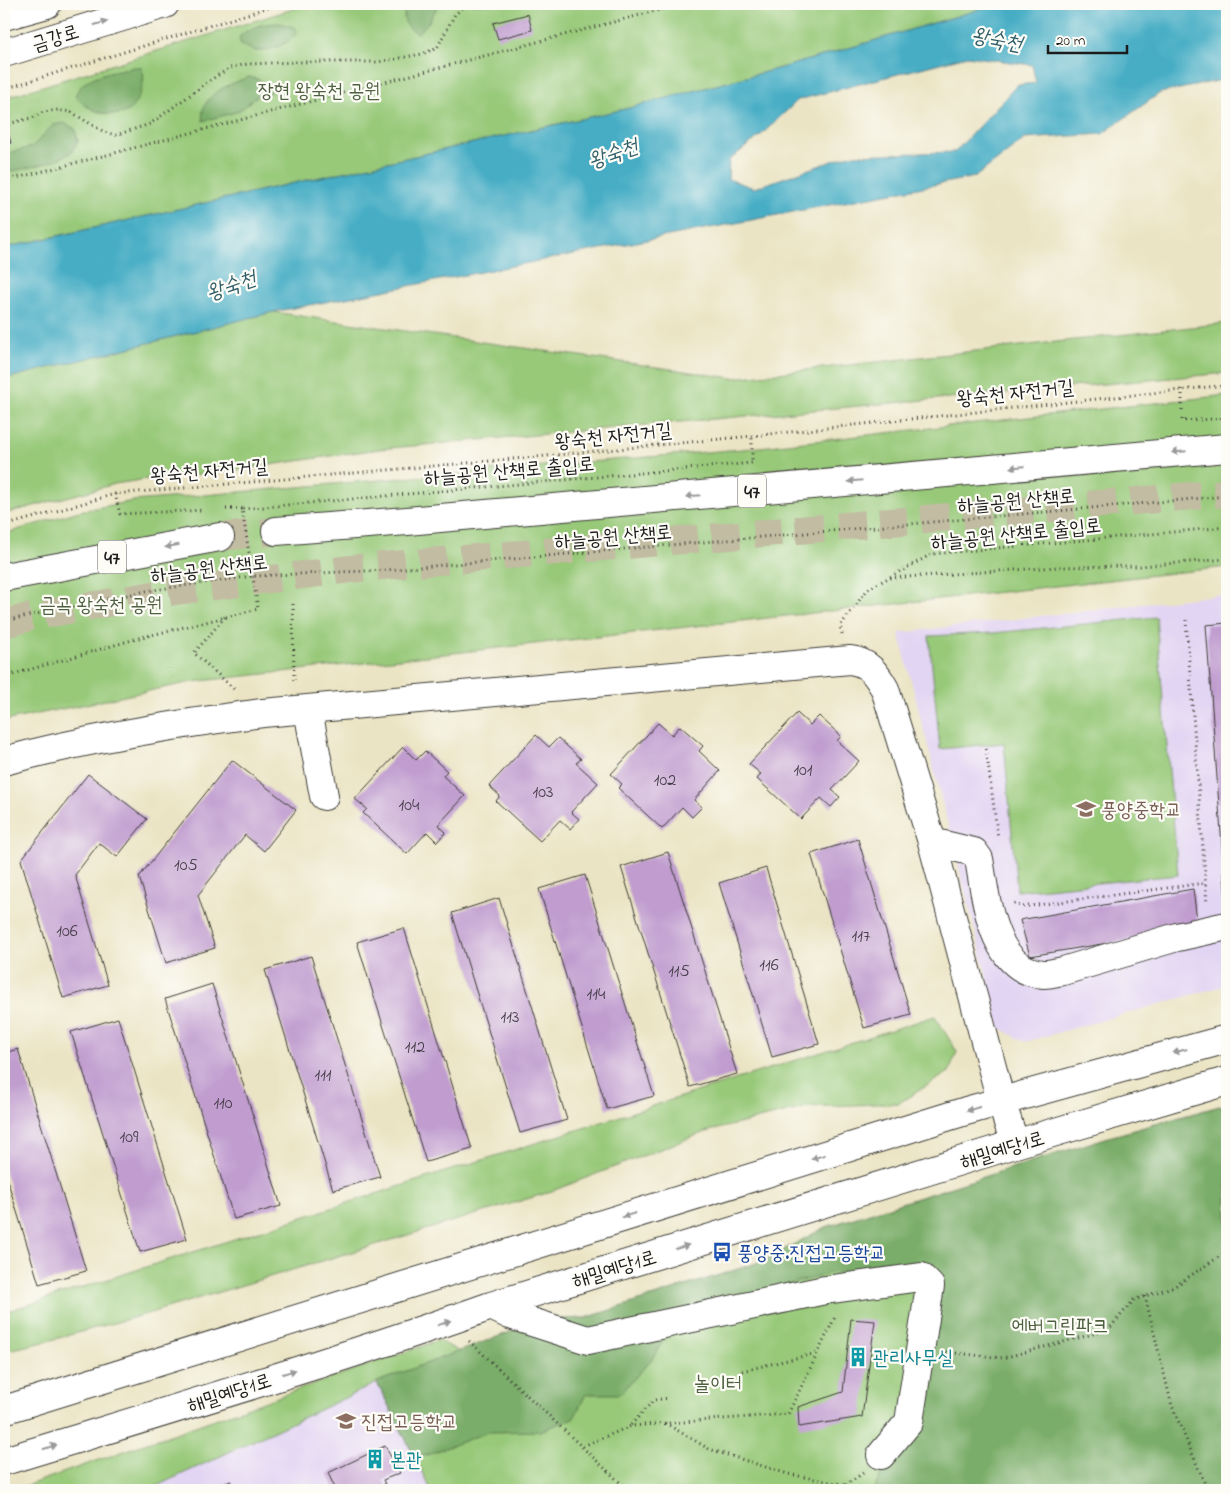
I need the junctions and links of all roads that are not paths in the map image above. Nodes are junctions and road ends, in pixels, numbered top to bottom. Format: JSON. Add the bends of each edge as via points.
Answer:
{"nodes":[{"id":1,"x":47,"y":4,"type":"edge"},
{"id":2,"x":165,"y":4,"type":"edge"},
{"id":3,"x":4,"y":16,"type":"edge"},
{"id":4,"x":4,"y":53,"type":"edge"},
{"id":5,"x":1227,"y":448,"type":"edge"},
{"id":6,"x":276,"y":531,"type":"tunnel mouth"},
{"id":7,"x":220,"y":537,"type":"tunnel mouth"},
{"id":8,"x":4,"y":577,"type":"edge"},
{"id":9,"x":301,"y":711,"type":"junction"},
{"id":10,"x":4,"y":761,"type":"edge"},
{"id":11,"x":324,"y":796,"type":"dead end"},
{"id":12,"x":932,"y":842,"type":"junction"},
{"id":13,"x":1218,"y":928,"type":"edge"},
{"id":14,"x":1227,"y":1039,"type":"edge"},
{"id":15,"x":1227,"y":1081,"type":"edge"},
{"id":16,"x":1000,"y":1101,"type":"junction"},
{"id":17,"x":1015,"y":1144,"type":"junction"},
{"id":18,"x":491,"y":1306,"type":"junction"},
{"id":19,"x":4,"y":1410,"type":"edge"},
{"id":20,"x":880,"y":1454,"type":"dead end"},
{"id":21,"x":4,"y":1461,"type":"edge"}],
"edges":[{"from":1,"to":3,"type":"main road","name":"금강로"},
{"from":4,"to":2,"type":"main road","name":"금강로","one_way":true},
{"from":5,"to":6,"type":"main road","number":"47","one_way":true},
{"from":7,"to":8,"type":"main road","number":"47","one_way":true},
{"from":9,"to":10,"type":"main road","via":[[188,723],[40,751]]},
{"from":9,"to":11,"type":"main road"},
{"from":9,"to":12,"type":"main road","via":[[859,661],[869,666],[885,689]]},
{"from":12,"to":13,"type":"main road","via":[[974,852],[980,859],[990,919],[1001,944],[1016,964],[1029,971],[1044,974],[1063,971],[1177,936]]},
{"from":12,"to":16,"type":"main road"},
{"from":14,"to":16,"type":"main road","one_way":true},
{"from":15,"to":17,"type":"main road","name":"해밀예당1로"},
{"from":16,"to":17,"type":"main road"},
{"from":16,"to":19,"type":"main road","one_way":true},
{"from":18,"to":17,"type":"main road","name":"해밀예당1로","one_way":true},
{"from":18,"to":20,"type":"main road","via":[[588,1340],[825,1290],[921,1277],[930,1286],[909,1422]]},
{"from":21,"to":18,"type":"main road","name":"해밀예당1로","one_way":true}]}
